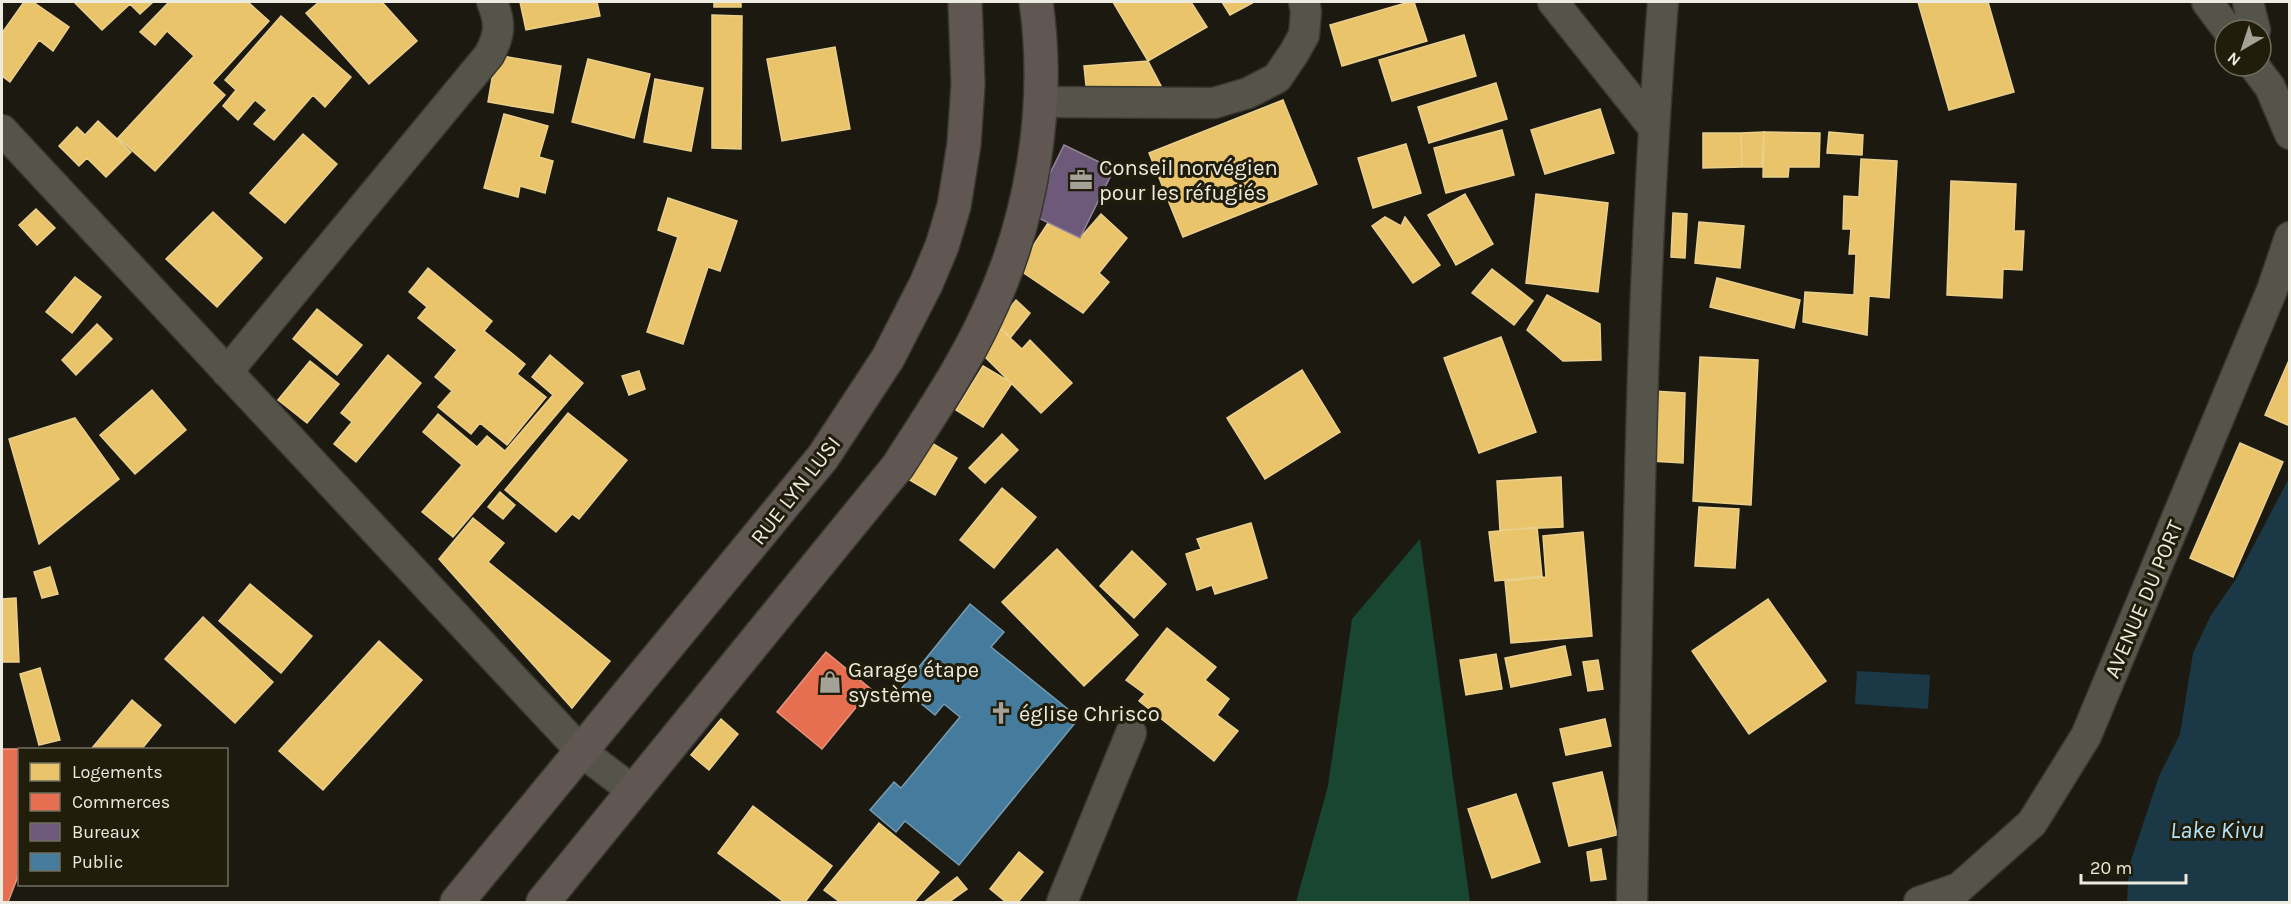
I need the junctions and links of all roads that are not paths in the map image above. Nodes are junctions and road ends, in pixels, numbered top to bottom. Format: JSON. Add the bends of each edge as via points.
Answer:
{"nodes":[{"id":1,"x":492,"y":2,"type":"edge"},
{"id":2,"x":965,"y":2,"type":"edge"},
{"id":3,"x":1036,"y":2,"type":"edge"},
{"id":4,"x":1304,"y":2,"type":"edge"},
{"id":5,"x":1552,"y":2,"type":"edge"},
{"id":6,"x":1663,"y":2,"type":"edge"},
{"id":7,"x":2206,"y":2,"type":"edge"},
{"id":8,"x":2248,"y":2,"type":"edge"},
{"id":9,"x":2219,"y":18,"type":"edge"},
{"id":10,"x":2252,"y":18,"type":"edge"},
{"id":11,"x":2263,"y":78,"type":"edge"},
{"id":12,"x":1041,"y":102,"type":"junction"},
{"id":13,"x":1653,"y":127,"type":"junction"},
{"id":14,"x":2,"y":130,"type":"edge"},
{"id":15,"x":2289,"y":134,"type":"edge"},
{"id":16,"x":2289,"y":237,"type":"edge"},
{"id":17,"x":227,"y":372,"type":"junction"},
{"id":18,"x":1131,"y":733,"type":"dead end"},
{"id":19,"x":582,"y":752,"type":"junction"},
{"id":20,"x":632,"y":790,"type":"junction"},
{"id":21,"x":458,"y":903,"type":"edge"},
{"id":22,"x":543,"y":903,"type":"edge"},
{"id":23,"x":1062,"y":903,"type":"edge"},
{"id":24,"x":1632,"y":903,"type":"edge"},
{"id":25,"x":1919,"y":903,"type":"edge"}],
"edges":[{"from":1,"to":17,"type":"street","via":[[499,17],[498,39],[489,55]]},
{"from":2,"to":19,"type":"main road","name":"RUE LYN LUSI","via":[[968,84],[964,144],[954,206],[926,284],[888,358],[823,457]]},
{"from":3,"to":12,"type":"main road","via":[[1041,32]]},
{"from":4,"to":12,"type":"street","via":[[1304,35],[1294,53],[1277,78],[1248,93],[1214,103]]},
{"from":5,"to":13,"type":"street"},
{"from":6,"to":13,"type":"street"},
{"from":7,"to":9,"type":"street"},
{"from":8,"to":10,"type":"street"},
{"from":11,"to":15,"type":"street"},
{"from":12,"to":20,"type":"main road","via":[[1033,172],[1003,276],[986,317],[942,397],[897,466]]},
{"from":13,"to":24,"type":"street"},
{"from":14,"to":17,"type":"street"},
{"from":16,"to":25,"type":"street","name":"AVENUE DU PORT","via":[[2272,290],[2086,736],[2032,823],[1959,888]]},
{"from":17,"to":19,"type":"street"},
{"from":18,"to":23,"type":"street"},
{"from":19,"to":20,"type":"street"},
{"from":19,"to":21,"type":"main road","name":"RUE LYN LUSI"},
{"from":20,"to":22,"type":"main road"}]}
